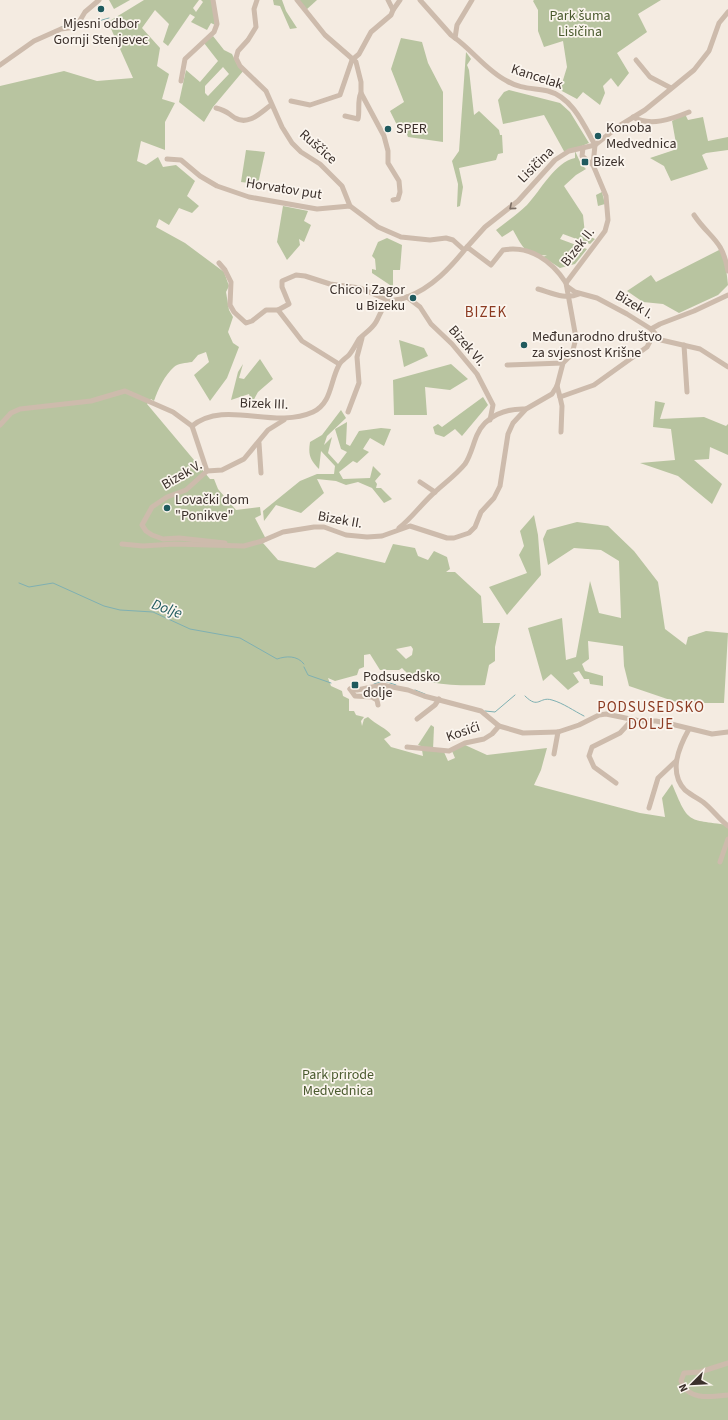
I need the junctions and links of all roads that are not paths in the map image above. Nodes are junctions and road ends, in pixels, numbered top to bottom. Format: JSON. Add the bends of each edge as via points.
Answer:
{"nodes":[{"id":1,"x":99,"y":0,"type":"edge"},
{"id":2,"x":213,"y":0,"type":"edge"},
{"id":3,"x":257,"y":0,"type":"edge"},
{"id":4,"x":297,"y":0,"type":"edge"},
{"id":5,"x":388,"y":0,"type":"edge"},
{"id":6,"x":400,"y":0,"type":"edge"},
{"id":7,"x":420,"y":0,"type":"edge"},
{"id":8,"x":472,"y":0,"type":"edge"},
{"id":9,"x":393,"y":10,"type":"junction"},
{"id":10,"x":728,"y":12,"type":"edge"},
{"id":11,"x":455,"y":38,"type":"junction"},
{"id":12,"x":352,"y":60,"type":"junction"},
{"id":13,"x":636,"y":60,"type":"dead end"},
{"id":14,"x":0,"y":65,"type":"edge"},
{"id":15,"x":181,"y":81,"type":"dead end"},
{"id":16,"x":671,"y":88,"type":"junction"},
{"id":17,"x":361,"y":93,"type":"junction"},
{"id":18,"x":291,"y":101,"type":"dead end"},
{"id":19,"x":271,"y":105,"type":"junction"},
{"id":20,"x":216,"y":108,"type":"dead end"},
{"id":21,"x":689,"y":112,"type":"dead end"},
{"id":22,"x":345,"y":116,"type":"dead end"},
{"id":23,"x":633,"y":117,"type":"junction"},
{"id":24,"x":595,"y":145,"type":"junction"},
{"id":25,"x":583,"y":148,"type":"junction"},
{"id":26,"x":167,"y":160,"type":"dead end"},
{"id":27,"x":593,"y":165,"type":"junction"},
{"id":28,"x":393,"y":200,"type":"dead end"},
{"id":29,"x":350,"y":206,"type":"junction"},
{"id":30,"x":694,"y":215,"type":"dead end"},
{"id":31,"x":466,"y":249,"type":"junction"},
{"id":32,"x":219,"y":263,"type":"dead end"},
{"id":33,"x":728,"y":271,"type":"edge"},
{"id":34,"x":567,"y":285,"type":"junction"},
{"id":35,"x":538,"y":289,"type":"dead end"},
{"id":36,"x":579,"y":294,"type":"junction"},
{"id":37,"x":728,"y":295,"type":"edge"},
{"id":38,"x":569,"y":297,"type":"junction"},
{"id":39,"x":407,"y":298,"type":"junction"},
{"id":40,"x":390,"y":301,"type":"junction"},
{"id":41,"x":278,"y":310,"type":"junction"},
{"id":42,"x":653,"y":332,"type":"junction"},
{"id":43,"x":363,"y":335,"type":"junction"},
{"id":44,"x":684,"y":345,"type":"junction"},
{"id":45,"x":563,"y":363,"type":"junction"},
{"id":46,"x":339,"y":364,"type":"junction"},
{"id":47,"x":507,"y":365,"type":"dead end"},
{"id":48,"x":728,"y":367,"type":"edge"},
{"id":49,"x":557,"y":386,"type":"junction"},
{"id":50,"x":687,"y":392,"type":"dead end"},
{"id":51,"x":560,"y":397,"type":"junction"},
{"id":52,"x":526,"y":409,"type":"junction"},
{"id":53,"x":348,"y":412,"type":"dead end"},
{"id":54,"x":285,"y":419,"type":"junction"},
{"id":55,"x":490,"y":420,"type":"junction"},
{"id":56,"x":0,"y":425,"type":"edge"},
{"id":57,"x":192,"y":426,"type":"junction"},
{"id":58,"x":561,"y":432,"type":"dead end"},
{"id":59,"x":259,"y":442,"type":"junction"},
{"id":60,"x":207,"y":471,"type":"junction"},
{"id":61,"x":261,"y":473,"type":"dead end"},
{"id":62,"x":420,"y":482,"type":"dead end"},
{"id":63,"x":435,"y":492,"type":"junction"},
{"id":64,"x":396,"y":530,"type":"junction"},
{"id":65,"x":122,"y":544,"type":"dead end"},
{"id":66,"x":230,"y":546,"type":"junction"},
{"id":67,"x":439,"y":699,"type":"junction"},
{"id":68,"x":378,"y":705,"type":"dead end"},
{"id":69,"x":417,"y":719,"type":"dead end"},
{"id":70,"x":632,"y":720,"type":"junction"},
{"id":71,"x":499,"y":726,"type":"junction"},
{"id":72,"x":689,"y":729,"type":"junction"},
{"id":73,"x":558,"y":732,"type":"junction"},
{"id":74,"x":728,"y":732,"type":"edge"},
{"id":75,"x":408,"y":747,"type":"dead end"},
{"id":76,"x":554,"y":754,"type":"dead end"},
{"id":77,"x":676,"y":761,"type":"junction"},
{"id":78,"x":616,"y":783,"type":"dead end"},
{"id":79,"x":649,"y":808,"type":"dead end"},
{"id":80,"x":728,"y":826,"type":"edge"},
{"id":81,"x":728,"y":839,"type":"edge"},
{"id":82,"x":720,"y":862,"type":"dead end"},
{"id":83,"x":728,"y":1363,"type":"edge"},
{"id":84,"x":728,"y":1395,"type":"edge"}],
"edges":[{"from":1,"to":14,"type":"street","via":[[89,8],[76,27],[61,29],[34,41]]},
{"from":2,"to":15,"type":"street","via":[[217,24],[214,32],[185,58]]},
{"from":3,"to":19,"type":"street","name":"Ruščice","via":[[254,9],[256,27],[238,51],[236,58],[240,66],[262,86]]},
{"from":4,"to":12,"type":"street","via":[[325,35]]},
{"from":5,"to":9,"type":"street"},
{"from":6,"to":9,"type":"street"},
{"from":7,"to":11,"type":"street","name":"Kancelak"},
{"from":8,"to":11,"type":"street","via":[[457,25]]},
{"from":9,"to":12,"type":"street","via":[[391,15],[371,32],[359,54]]},
{"from":10,"to":16,"type":"street","name":"Lisičina","via":[[721,20],[711,48],[704,59]]},
{"from":11,"to":24,"type":"street","name":"Kancelak","via":[[507,82],[554,93],[564,99],[583,123]]},
{"from":12,"to":17,"type":"street","via":[[356,62],[360,73]]},
{"from":12,"to":18,"type":"street","via":[[338,98],[310,105]]},
{"from":13,"to":16,"type":"street","via":[[650,77]]},
{"from":16,"to":23,"type":"street","name":"Lisičina"},
{"from":17,"to":22,"type":"street","via":[[358,119]]},
{"from":17,"to":28,"type":"street","via":[[384,136],[388,163],[399,181],[398,199]]},
{"from":19,"to":20,"type":"street","via":[[250,120],[242,121],[227,111]]},
{"from":19,"to":29,"type":"street","name":"Ruščice","via":[[292,144],[331,174],[342,186]]},
{"from":21,"to":23,"type":"street","via":[[670,119],[644,122]]},
{"from":23,"to":24,"type":"street","name":"Lisičina"},
{"from":24,"to":25,"type":"street","name":"Lisičina"},
{"from":24,"to":27,"type":"street","name":"Bizek II."},
{"from":25,"to":27,"type":"street","name":"Bizek II.","via":[[582,156]]},
{"from":25,"to":31,"type":"street","name":"Lisičina","one_way":true,"via":[[569,151],[555,160],[518,201],[486,227]]},
{"from":26,"to":29,"type":"street","name":"Horvatov put","via":[[181,160],[217,186],[249,197],[317,209]]},
{"from":27,"to":34,"type":"street","name":"Bizek II.","via":[[607,200],[607,226]]},
{"from":29,"to":31,"type":"street","via":[[378,227],[400,237],[430,240],[446,238]]},
{"from":30,"to":33,"type":"street","via":[[718,242],[726,258]]},
{"from":31,"to":34,"type":"street","via":[[491,265],[503,250],[527,251],[552,266]]},
{"from":31,"to":39,"type":"street","via":[[446,272]]},
{"from":32,"to":41,"type":"street","via":[[231,282],[230,305],[246,323],[266,310]]},
{"from":34,"to":36,"type":"street","name":"Bizek I."},
{"from":34,"to":38,"type":"street","name":"Bizek II."},
{"from":35,"to":38,"type":"street"},
{"from":36,"to":38,"type":"street"},
{"from":36,"to":42,"type":"street","name":"Bizek I.","via":[[597,298]]},
{"from":37,"to":42,"type":"street","via":[[660,324]]},
{"from":38,"to":45,"type":"street","name":"Bizek II.","via":[[576,338],[572,354]]},
{"from":39,"to":40,"type":"street"},
{"from":39,"to":55,"type":"street","name":"Bizek VI.","via":[[420,307],[431,324],[473,369],[493,405]]},
{"from":40,"to":41,"type":"street","via":[[360,288],[330,284],[296,275],[282,281],[289,304]]},
{"from":40,"to":43,"type":"street","name":"Bizek III.","via":[[373,326]]},
{"from":41,"to":46,"type":"street","via":[[302,341]]},
{"from":42,"to":44,"type":"street","name":"Bizek I.","via":[[661,340]]},
{"from":42,"to":51,"type":"street","via":[[647,347],[594,385]]},
{"from":43,"to":46,"type":"street","name":"Bizek III."},
{"from":43,"to":53,"type":"street","via":[[357,357],[359,383]]},
{"from":44,"to":48,"type":"street","name":"Bizek I.","via":[[700,350]]},
{"from":44,"to":50,"type":"street"},
{"from":45,"to":47,"type":"street"},
{"from":45,"to":49,"type":"street","name":"Bizek II."},
{"from":46,"to":54,"type":"street","name":"Bizek III.","via":[[328,396],[320,406],[309,413]]},
{"from":49,"to":51,"type":"street"},
{"from":49,"to":52,"type":"street","name":"Bizek II.","via":[[544,400]]},
{"from":51,"to":58,"type":"street"},
{"from":52,"to":55,"type":"street","via":[[507,410]]},
{"from":52,"to":64,"type":"street","name":"Bizek II.","via":[[512,424],[508,434],[500,486],[469,533],[447,538],[410,526]]},
{"from":54,"to":57,"type":"street","name":"Bizek III.","via":[[228,414],[203,419]]},
{"from":54,"to":59,"type":"street","name":"Bizek V.","via":[[268,430]]},
{"from":55,"to":63,"type":"street","via":[[479,430],[464,464]]},
{"from":56,"to":57,"type":"street","via":[[11,413],[20,409],[91,401],[125,391],[173,412]]},
{"from":57,"to":60,"type":"street"},
{"from":59,"to":60,"type":"street","name":"Bizek V.","via":[[244,459],[222,470]]},
{"from":59,"to":61,"type":"street"},
{"from":60,"to":66,"type":"street","name":"Bizek V.","via":[[186,490],[167,497],[152,507],[142,525],[152,535],[163,538],[210,540]]},
{"from":62,"to":63,"type":"street"},
{"from":63,"to":64,"type":"street"},
{"from":64,"to":66,"type":"street","name":"Bizek II.","via":[[382,536],[367,537],[346,535],[324,527],[306,528],[283,532],[250,544]]},
{"from":65,"to":66,"type":"street","name":"Bizek II."},
{"from":67,"to":68,"type":"street","via":[[387,686],[350,689],[356,697],[374,698]]},
{"from":67,"to":69,"type":"street"},
{"from":67,"to":71,"type":"street","via":[[481,711]]},
{"from":70,"to":72,"type":"street","via":[[656,721]]},
{"from":70,"to":73,"type":"street","via":[[606,714],[599,715]]},
{"from":70,"to":78,"type":"street","via":[[620,734],[592,747],[589,756],[594,767]]},
{"from":71,"to":73,"type":"street","via":[[523,733]]},
{"from":71,"to":75,"type":"street","name":"Kosići","via":[[484,739],[449,751]]},
{"from":72,"to":74,"type":"street","via":[[712,734]]},
{"from":72,"to":77,"type":"street","via":[[681,742]]},
{"from":73,"to":76,"type":"street"},
{"from":77,"to":79,"type":"street","via":[[658,778]]},
{"from":77,"to":80,"type":"street","via":[[678,777],[684,789],[704,803]]},
{"from":81,"to":82,"type":"street"},
{"from":83,"to":84,"type":"street","via":[[700,1372],[684,1373],[682,1384],[699,1397]]}]}
